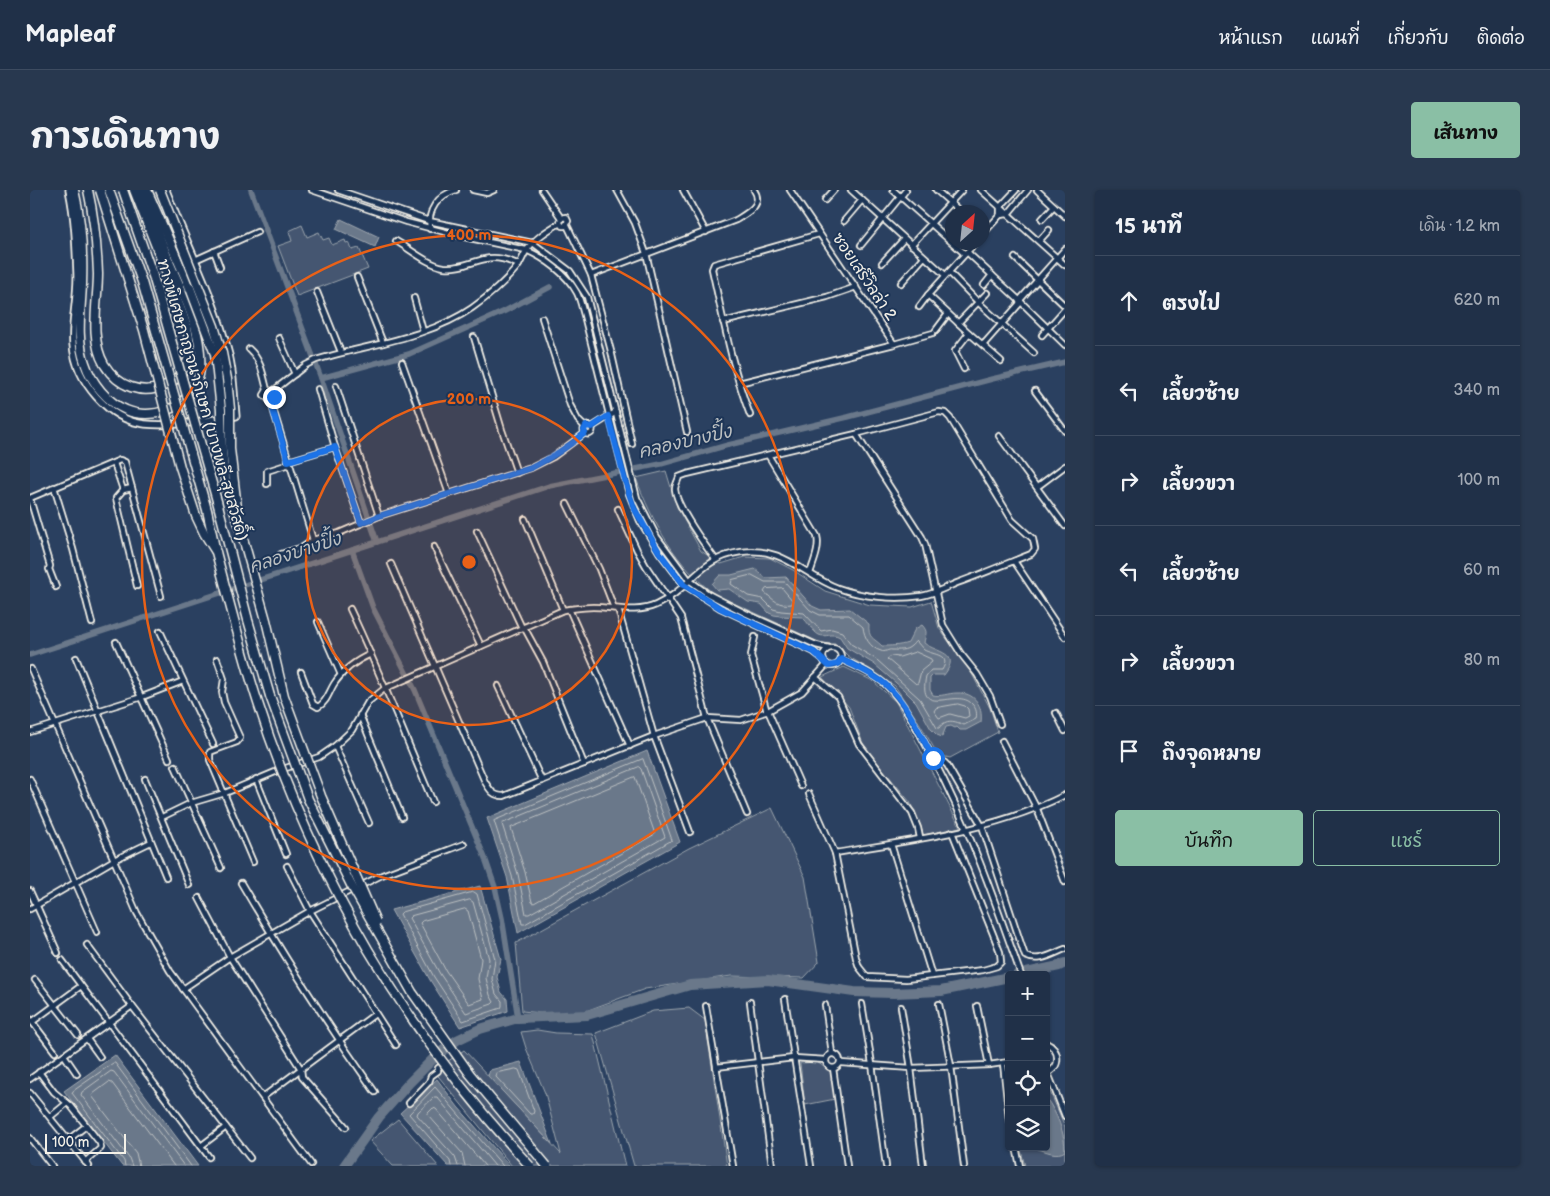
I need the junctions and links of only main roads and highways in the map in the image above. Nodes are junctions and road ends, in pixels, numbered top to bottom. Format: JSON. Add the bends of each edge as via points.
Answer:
{"nodes":[{"id":1,"x":88,"y":190,"type":"edge"},
{"id":2,"x":100,"y":190,"type":"edge"},
{"id":3,"x":109,"y":190,"type":"edge"},
{"id":4,"x":124,"y":190,"type":"edge"},
{"id":5,"x":134,"y":190,"type":"edge"},
{"id":6,"x":141,"y":190,"type":"edge"},
{"id":7,"x":147,"y":190,"type":"edge"},
{"id":8,"x":160,"y":190,"type":"edge"},
{"id":9,"x":73,"y":191,"type":"edge"},
{"id":10,"x":239,"y":524,"type":"junction"},
{"id":11,"x":216,"y":552,"type":"junction"},
{"id":12,"x":382,"y":943,"type":"junction"},
{"id":13,"x":530,"y":1166,"type":"edge"},
{"id":14,"x":547,"y":1166,"type":"edge"}],
"edges":[{"from":1,"to":5,"type":"highway","via":[[96,242],[96,335],[100,356],[112,374],[138,390],[146,391],[179,376],[188,360],[189,336]]},
{"from":2,"to":11,"type":"highway","bridge":true,"via":[[144,330],[180,467],[196,516]]},
{"from":3,"to":11,"type":"highway","name":"ทางพิเศษกาญจนาภิเษก (บางพลี-สุขสวัสดิ์)","bridge":true,"via":[[144,291]]},
{"from":4,"to":12,"type":"highway","name":"ทางพิเศษกาญจนาภิเษก (บางพลี-สุขสวัสดิ์)","bridge":true,"via":[[154,276],[270,696],[308,799]]},
{"from":6,"to":9,"type":"highway","via":[[190,312],[200,353],[200,370],[192,392],[171,409],[142,415],[125,410],[109,399],[93,381],[84,363],[81,343],[82,267]]},
{"from":7,"to":10,"type":"highway","bridge":true,"via":[[215,354],[222,410],[225,480]]},
{"from":8,"to":10,"type":"highway","bridge":true,"via":[[222,353]]},
{"from":10,"to":12,"type":"highway","bridge":true,"via":[[284,696]]},
{"from":11,"to":13,"type":"highway","name":"ทางพิเศษกาญจนาภิเษก (บางพลี-สุขสวัสดิ์)","bridge":true,"via":[[258,702],[295,802],[337,893],[399,1000],[444,1064],[482,1113]]},
{"from":12,"to":14,"type":"highway","name":"ทางพิเศษกาญจนาภิเษก (บางพลี-สุขสวัสดิ์)","bridge":true,"via":[[470,1074]]}]}
